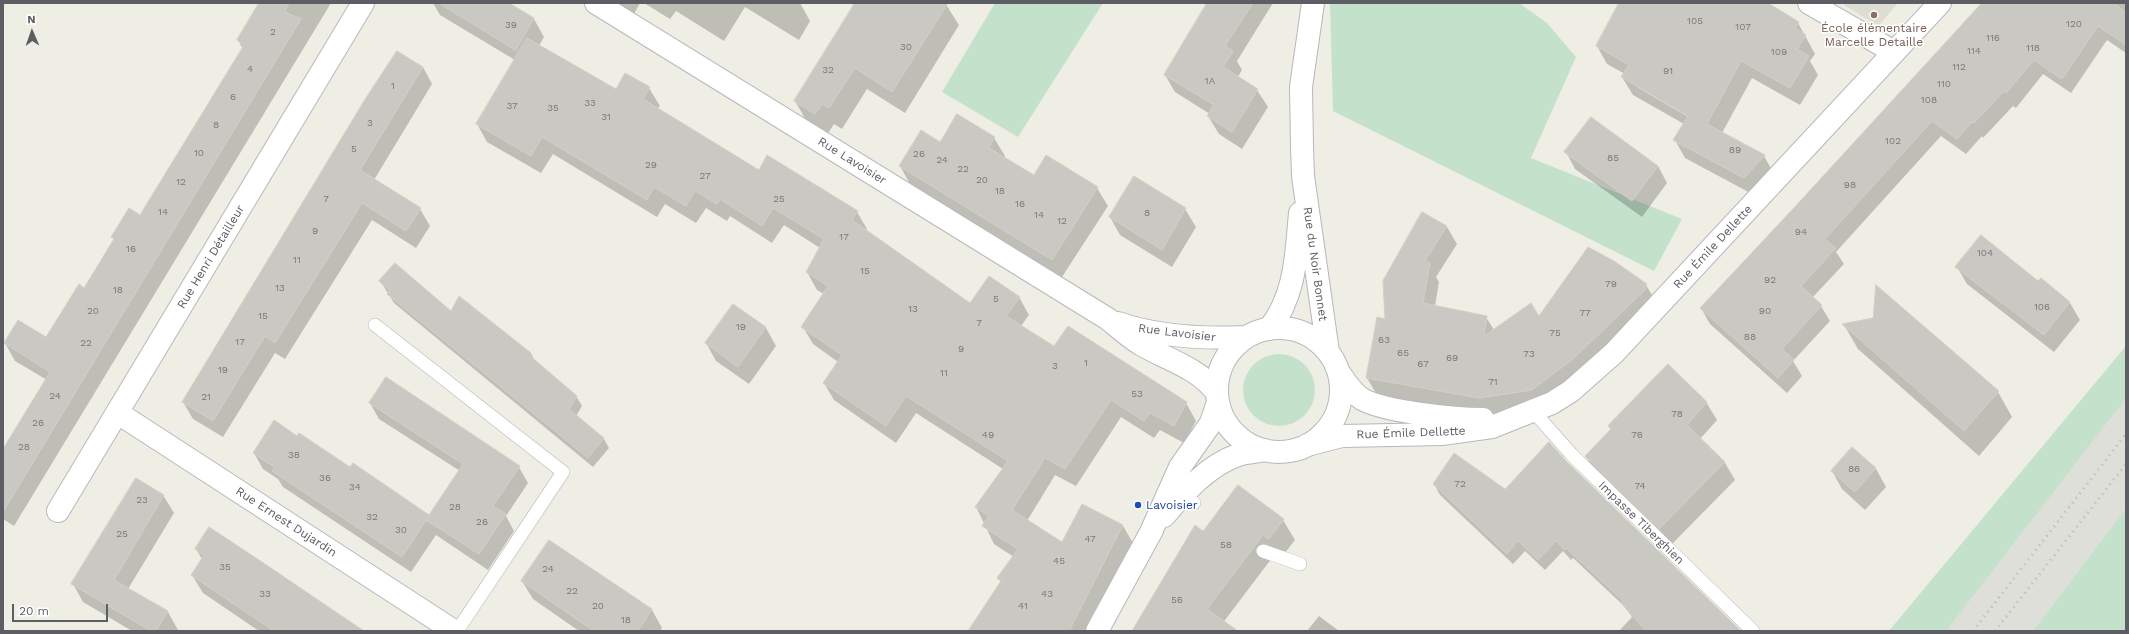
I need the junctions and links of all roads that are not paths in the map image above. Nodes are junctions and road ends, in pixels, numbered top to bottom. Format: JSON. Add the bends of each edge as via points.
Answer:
{"nodes":[{"id":1,"x":363,"y":3,"type":"edge"},
{"id":2,"x":596,"y":3,"type":"edge"},
{"id":3,"x":1313,"y":3,"type":"edge"},
{"id":4,"x":1809,"y":3,"type":"edge"},
{"id":5,"x":1940,"y":3,"type":"edge"},
{"id":6,"x":1894,"y":52,"type":"junction"},
{"id":7,"x":1303,"y":176,"type":"junction"},
{"id":8,"x":1108,"y":319,"type":"junction"},
{"id":9,"x":374,"y":325,"type":"dead end"},
{"id":10,"x":1269,"y":329,"type":"junction"},
{"id":11,"x":1246,"y":337,"type":"junction"},
{"id":12,"x":1328,"y":352,"type":"junction"},
{"id":13,"x":1338,"y":371,"type":"junction"},
{"id":14,"x":1217,"y":398,"type":"junction"},
{"id":15,"x":118,"y":413,"type":"junction"},
{"id":16,"x":1524,"y":414,"type":"junction"},
{"id":17,"x":1307,"y":445,"type":"junction"},
{"id":18,"x":1265,"y":450,"type":"junction"},
{"id":19,"x":58,"y":511,"type":"dead end"},
{"id":20,"x":1151,"y":532,"type":"junction"},
{"id":21,"x":1263,"y":551,"type":"dead end"},
{"id":22,"x":1300,"y":564,"type":"dead end"},
{"id":23,"x":454,"y":631,"type":"edge"},
{"id":24,"x":457,"y":631,"type":"edge"},
{"id":25,"x":1097,"y":631,"type":"edge"},
{"id":26,"x":1752,"y":631,"type":"edge"}],
"edges":[{"from":1,"to":15,"type":"street","name":"Rue Henri Détailleur"},
{"from":2,"to":8,"type":"street","name":"Rue Lavoisier"},
{"from":3,"to":7,"type":"street","name":"Rue du Noir Bonnet","via":[[1301,87]]},
{"from":4,"to":6,"type":"street"},
{"from":5,"to":6,"type":"street","name":"Rue Émile Dellette"},
{"from":6,"to":16,"type":"street","name":"Rue Émile Dellette","via":[[1614,353],[1571,392]]},
{"from":7,"to":10,"type":"street","name":"Rue du Noir Bonnet","via":[[1296,258],[1291,282],[1284,307]]},
{"from":7,"to":12,"type":"street","name":"Rue du Noir Bonnet"},
{"from":8,"to":11,"type":"street","name":"Rue Lavoisier","via":[[1162,333],[1216,338]]},
{"from":8,"to":14,"type":"street","name":"Rue Lavoisier","via":[[1142,345],[1192,371],[1211,385]]},
{"from":9,"to":24,"type":"lane","via":[[563,472]]},
{"from":10,"to":11,"type":"street"},
{"from":10,"to":12,"type":"street","via":[[1301,332],[1316,340]]},
{"from":11,"to":14,"type":"street","via":[[1224,361],[1218,377]]},
{"from":12,"to":13,"type":"street"},
{"from":13,"to":16,"type":"street","name":"Rue Émile Dellette","via":[[1354,393],[1379,405],[1458,418]]},
{"from":13,"to":17,"type":"street","via":[[1341,388],[1336,414],[1322,434]]},
{"from":14,"to":18,"type":"street","via":[[1224,419],[1234,433],[1249,444]]},
{"from":14,"to":20,"type":"street","via":[[1211,423],[1174,479]]},
{"from":15,"to":19,"type":"street","name":"Rue Henri Détailleur"},
{"from":15,"to":23,"type":"street","name":"Rue Ernest Dujardin"},
{"from":16,"to":17,"type":"street","name":"Rue Émile Dellette","via":[[1492,427],[1469,432],[1342,436]]},
{"from":16,"to":26,"type":"lane","name":"Impasse Tiberghien","via":[[1572,455]]},
{"from":17,"to":18,"type":"street","via":[[1282,452]]},
{"from":18,"to":20,"type":"street","via":[[1230,458],[1199,480],[1188,499]]},
{"from":20,"to":25,"type":"street"},
{"from":21,"to":22,"type":"lane"}]}
